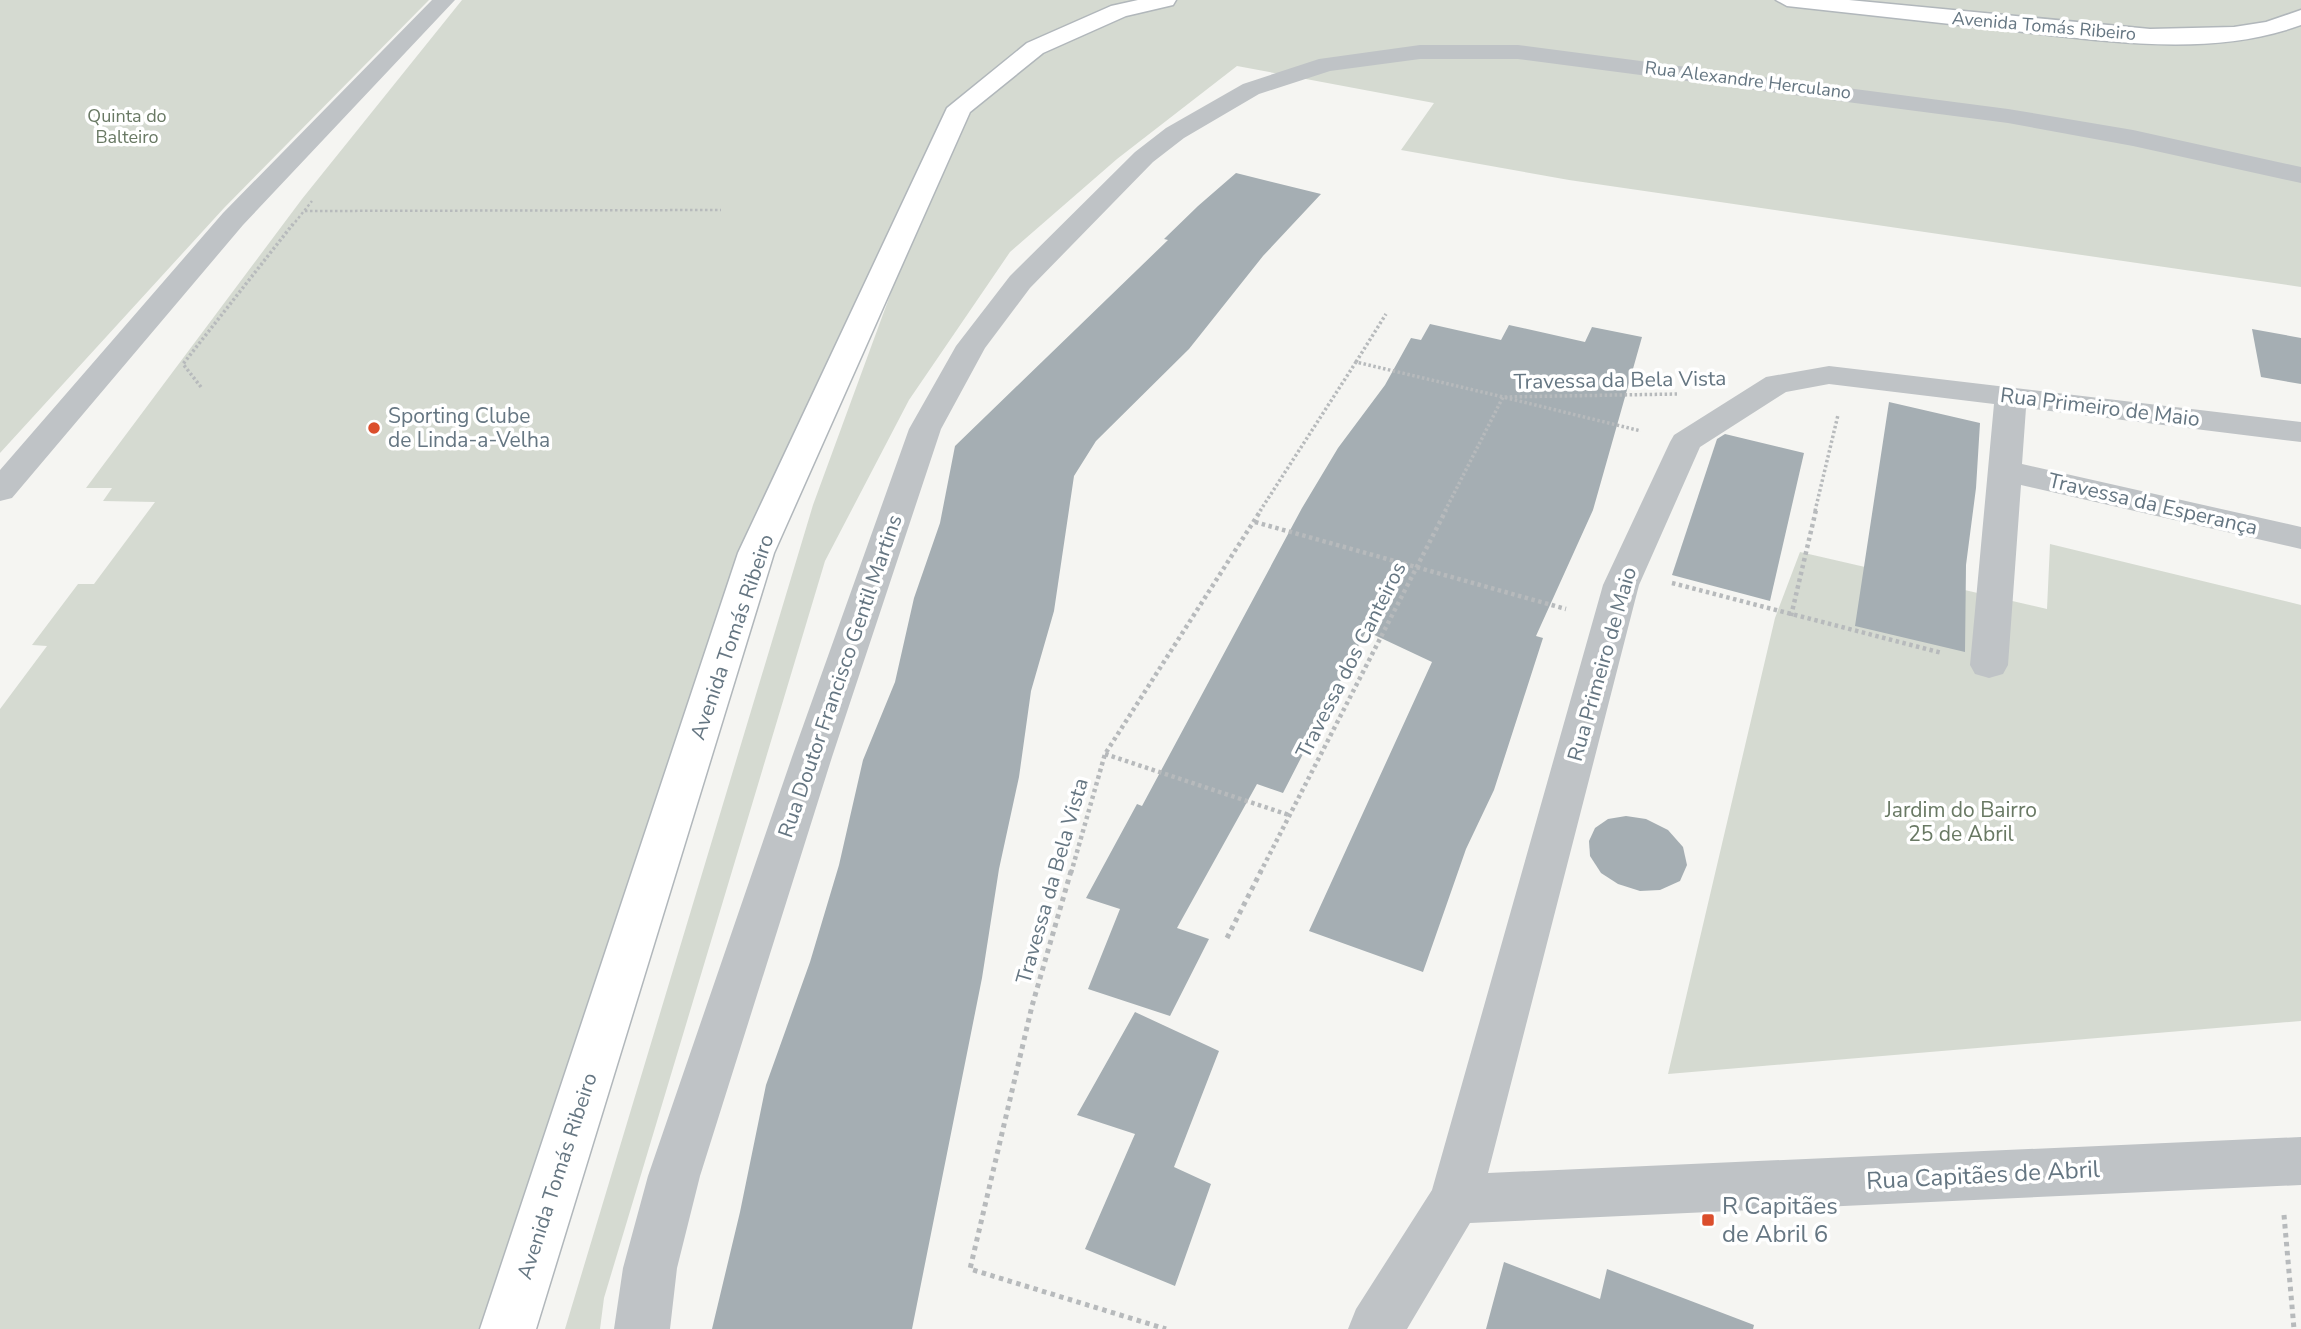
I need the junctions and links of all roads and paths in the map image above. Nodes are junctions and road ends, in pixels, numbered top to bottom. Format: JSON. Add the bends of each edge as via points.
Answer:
{"nodes":[{"id":1,"x":444,"y":0,"type":"edge"},
{"id":2,"x":1165,"y":0,"type":"edge"},
{"id":3,"x":1787,"y":0,"type":"edge"},
{"id":4,"x":2301,"y":17,"type":"edge"},
{"id":5,"x":1201,"y":116,"type":"joint"},
{"id":6,"x":2301,"y":175,"type":"edge"},
{"id":7,"x":720,"y":210,"type":"dead end"},
{"id":8,"x":304,"y":211,"type":"dead end"},
{"id":9,"x":1386,"y":314,"type":"dead end"},
{"id":10,"x":1356,"y":362,"type":"junction"},
{"id":11,"x":1847,"y":376,"type":"junction"},
{"id":12,"x":1680,"y":394,"type":"dead end"},
{"id":13,"x":2011,"y":396,"type":"junction"},
{"id":14,"x":1503,"y":397,"type":"junction"},
{"id":15,"x":2301,"y":432,"type":"edge"},
{"id":16,"x":1686,"y":442,"type":"junction"},
{"id":17,"x":2006,"y":471,"type":"junction"},
{"id":18,"x":0,"y":491,"type":"edge"},
{"id":19,"x":1255,"y":522,"type":"junction"},
{"id":20,"x":2301,"y":538,"type":"edge"},
{"id":21,"x":1416,"y":568,"type":"junction"},
{"id":22,"x":1628,"y":571,"type":"junction"},
{"id":23,"x":1791,"y":616,"type":"junction"},
{"id":24,"x":1611,"y":621,"type":"junction"},
{"id":25,"x":1989,"y":665,"type":"joint"},
{"id":26,"x":1105,"y":754,"type":"junction"},
{"id":27,"x":1289,"y":815,"type":"junction"},
{"id":28,"x":1227,"y":938,"type":"dead end"},
{"id":29,"x":2290,"y":1161,"type":"edge"},
{"id":30,"x":1455,"y":1199,"type":"junction"},
{"id":31,"x":508,"y":1329,"type":"edge"},
{"id":32,"x":642,"y":1329,"type":"edge"},
{"id":33,"x":1166,"y":1329,"type":"edge"},
{"id":34,"x":1377,"y":1329,"type":"edge"},
{"id":35,"x":2294,"y":1329,"type":"edge"}],
"edges":[{"from":1,"to":18,"type":"street","via":[[233,219]]},
{"from":2,"to":31,"type":"street","name":"Avenida Tomás Ribeiro","via":[[1119,11],[1035,48],[958,108],[756,553]]},
{"from":3,"to":4,"type":"street","name":"Avenida Tomás Ribeiro","via":[[2149,35],[2215,35],[2263,29]]},
{"from":5,"to":6,"type":"street","name":"Rua Alexandre Herculano","via":[[1273,80],[1327,64],[1420,52],[1518,52],[2008,116],[2145,140]]},
{"from":5,"to":32,"type":"street","name":"Rua Doutor Francisco Gentil Martins","via":[[1144,157],[1020,282],[971,346],[925,429],[674,1175],[650,1268]]},
{"from":7,"to":8,"type":"path"},
{"from":9,"to":10,"type":"path","name":"Travessa da Bela Vista"},
{"from":10,"to":14,"type":"path","name":"Travessa da Bela Vista"},
{"from":10,"to":19,"type":"path","name":"Travessa da Bela Vista"},
{"from":11,"to":13,"type":"street","name":"Rua Primeiro de Maio"},
{"from":11,"to":16,"type":"street","name":"Rua Primeiro de Maio","via":[[1829,374],[1777,384]]},
{"from":11,"to":23,"type":"path"},
{"from":12,"to":14,"type":"path","name":"Travessa da Bela Vista"},
{"from":13,"to":15,"type":"street","name":"Rua Primeiro de Maio"},
{"from":13,"to":17,"type":"street"},
{"from":14,"to":16,"type":"path"},
{"from":14,"to":21,"type":"path","name":"Travessa dos Canteiros"},
{"from":16,"to":22,"type":"street","name":"Rua Primeiro de Maio"},
{"from":17,"to":20,"type":"street","name":"Travessa da Esperança"},
{"from":17,"to":25,"type":"street"},
{"from":19,"to":21,"type":"path"},
{"from":19,"to":26,"type":"path","name":"Travessa da Bela Vista"},
{"from":21,"to":24,"type":"path"},
{"from":21,"to":27,"type":"path","name":"Travessa dos Canteiros"},
{"from":22,"to":23,"type":"path"},
{"from":22,"to":24,"type":"street","name":"Rua Primeiro de Maio"},
{"from":23,"to":25,"type":"path"},
{"from":24,"to":30,"type":"street","name":"Rua Primeiro de Maio"},
{"from":26,"to":27,"type":"path"},
{"from":26,"to":33,"type":"path","name":"Travessa da Bela Vista","via":[[1032,1006],[970,1269]]},
{"from":27,"to":28,"type":"path","name":"Travessa dos Canteiros"},
{"from":29,"to":30,"type":"street","name":"Rua Capitães de Abril"},
{"from":29,"to":35,"type":"path"},
{"from":30,"to":34,"type":"street","name":"Rua Primeiro de Maio"}]}
